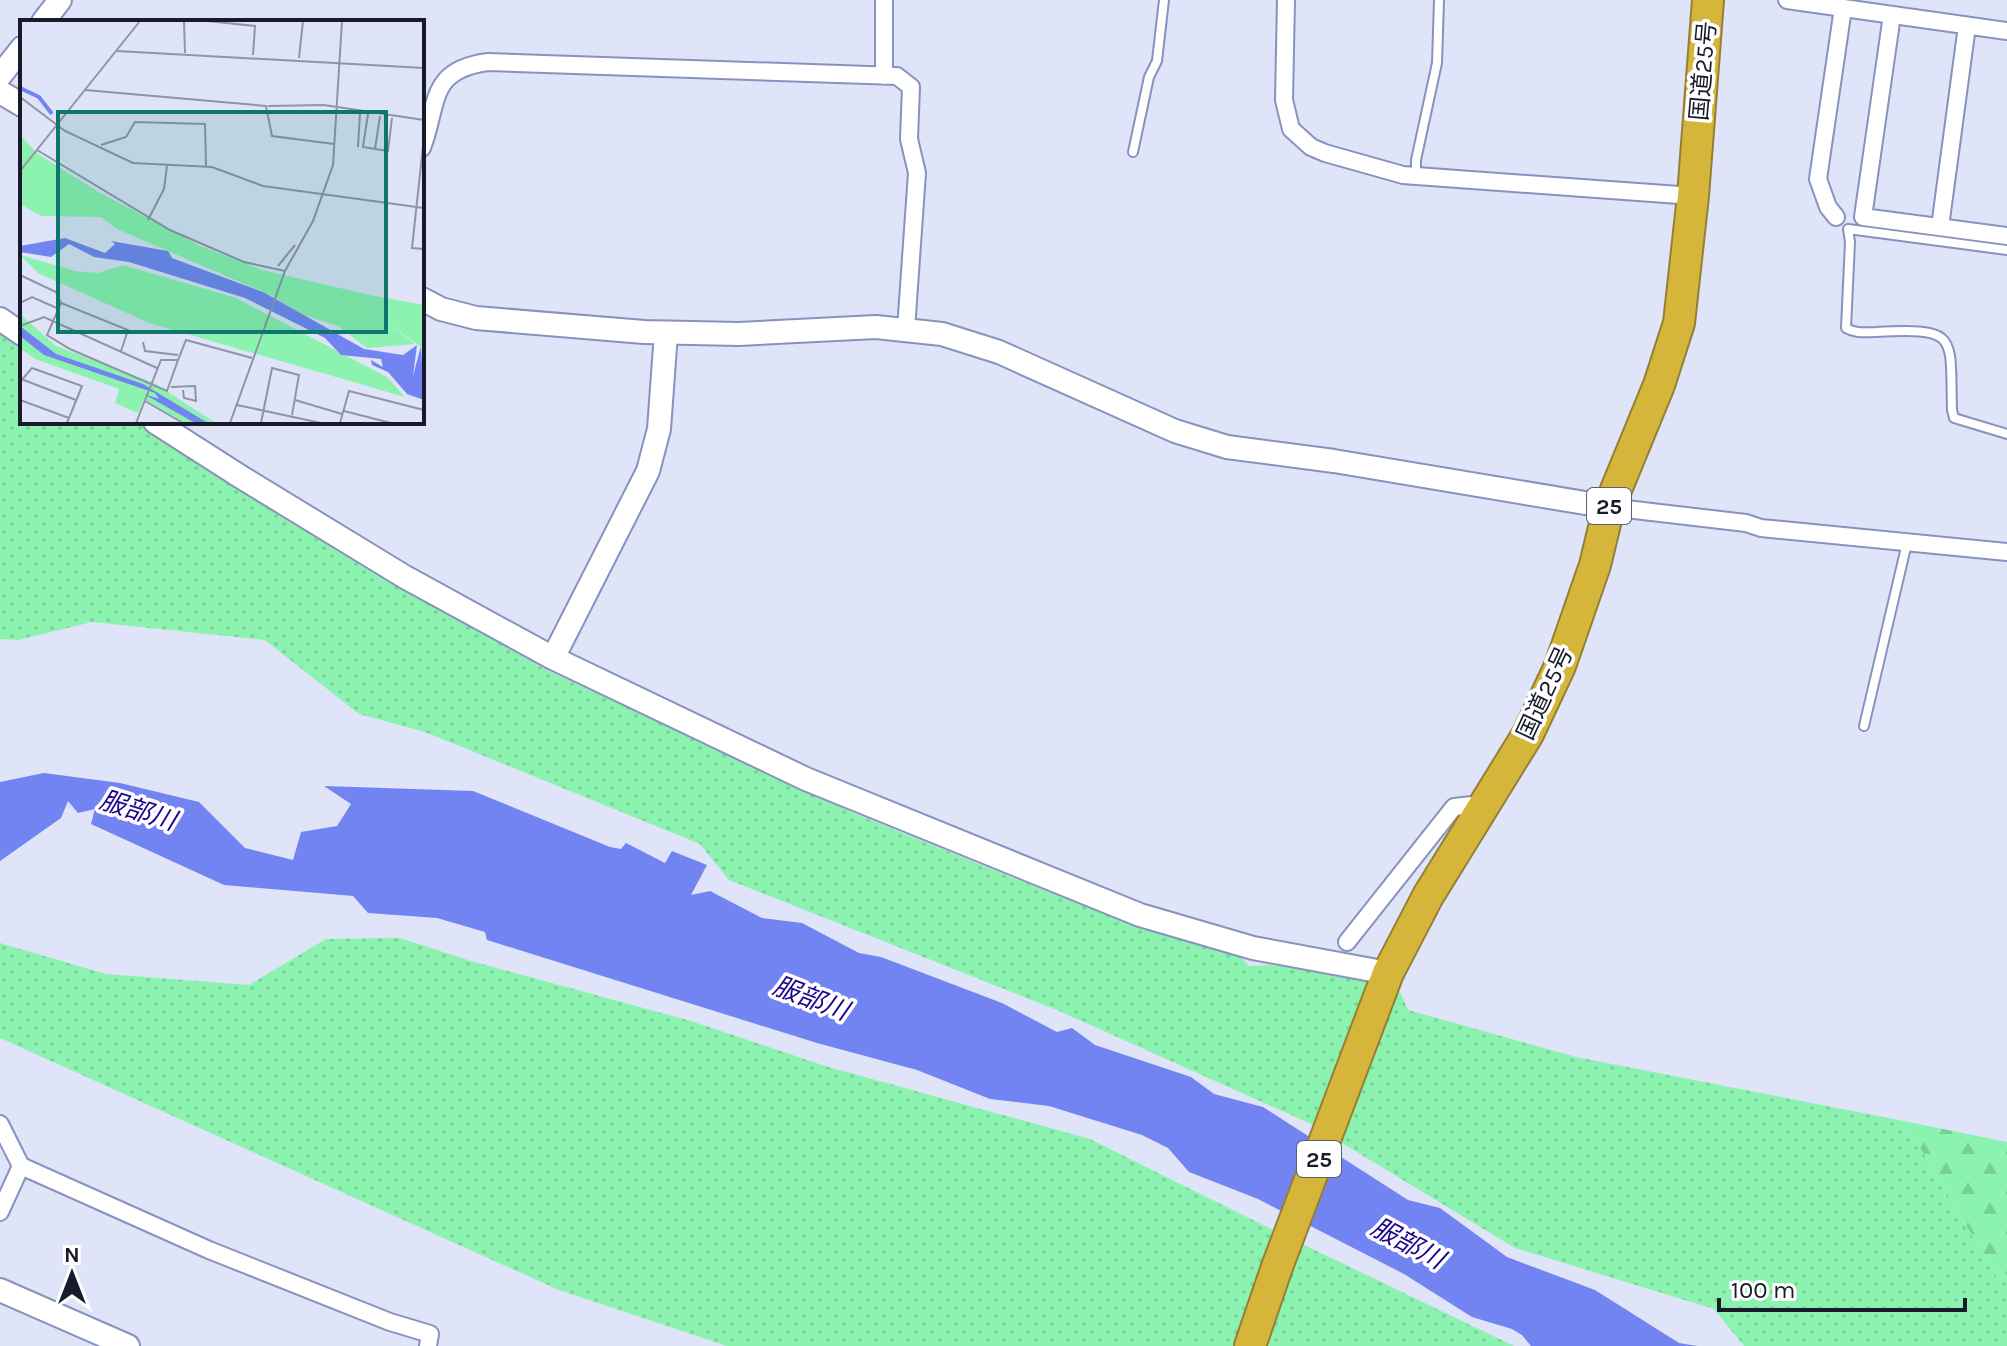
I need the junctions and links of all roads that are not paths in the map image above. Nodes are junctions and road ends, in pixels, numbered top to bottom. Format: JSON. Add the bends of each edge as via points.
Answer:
{"nodes":[{"id":1,"x":60,"y":0,"type":"edge"},
{"id":2,"x":884,"y":0,"type":"edge"},
{"id":3,"x":1164,"y":0,"type":"edge"},
{"id":4,"x":1286,"y":0,"type":"edge"},
{"id":5,"x":1439,"y":0,"type":"edge"},
{"id":6,"x":1708,"y":0,"type":"edge"},
{"id":7,"x":1787,"y":0,"type":"edge"},
{"id":8,"x":1843,"y":8,"type":"junction"},
{"id":9,"x":1892,"y":15,"type":"junction"},
{"id":10,"x":45,"y":20,"type":"edge"},
{"id":11,"x":1967,"y":26,"type":"junction"},
{"id":12,"x":2007,"y":31,"type":"edge"},
{"id":13,"x":20,"y":51,"type":"edge"},
{"id":14,"x":3,"y":72,"type":"edge"},
{"id":15,"x":884,"y":76,"type":"junction"},
{"id":16,"x":0,"y":92,"type":"edge"},
{"id":17,"x":20,"y":104,"type":"edge"},
{"id":18,"x":424,"y":142,"type":"edge"},
{"id":19,"x":1133,"y":152,"type":"dead end"},
{"id":20,"x":1416,"y":177,"type":"junction"},
{"id":21,"x":1693,"y":196,"type":"junction"},
{"id":22,"x":1836,"y":217,"type":"dead end"},
{"id":23,"x":1940,"y":227,"type":"junction"},
{"id":24,"x":2007,"y":236,"type":"edge"},
{"id":25,"x":2007,"y":250,"type":"edge"},
{"id":26,"x":424,"y":300,"type":"edge"},
{"id":27,"x":0,"y":319,"type":"edge"},
{"id":28,"x":906,"y":329,"type":"junction"},
{"id":29,"x":20,"y":333,"type":"edge"},
{"id":30,"x":666,"y":333,"type":"junction"},
{"id":31,"x":158,"y":424,"type":"edge"},
{"id":32,"x":2007,"y":434,"type":"edge"},
{"id":33,"x":1609,"y":507,"type":"junction"},
{"id":34,"x":1907,"y":542,"type":"junction"},
{"id":35,"x":2007,"y":552,"type":"edge"},
{"id":36,"x":553,"y":658,"type":"junction"},
{"id":37,"x":1864,"y":726,"type":"dead end"},
{"id":38,"x":1483,"y":809,"type":"junction"},
{"id":39,"x":1347,"y":942,"type":"dead end"},
{"id":40,"x":1388,"y":973,"type":"junction"},
{"id":41,"x":0,"y":1124,"type":"edge"},
{"id":42,"x":21,"y":1166,"type":"junction"},
{"id":43,"x":1,"y":1205,"type":"edge"},
{"id":44,"x":0,"y":1290,"type":"edge"},
{"id":45,"x":128,"y":1346,"type":"edge"},
{"id":46,"x":428,"y":1346,"type":"edge"},
{"id":47,"x":1250,"y":1346,"type":"edge"}],
"edges":[{"from":1,"to":10,"type":"street"},
{"from":2,"to":15,"type":"street"},
{"from":3,"to":19,"type":"lane","via":[[1157,61]]},
{"from":4,"to":20,"type":"street","via":[[1284,100],[1291,129],[1325,153]]},
{"from":5,"to":20,"type":"lane","via":[[1437,63]]},
{"from":6,"to":21,"type":"highway","name":"国道25号","number":"25"},
{"from":7,"to":8,"type":"street"},
{"from":8,"to":9,"type":"street"},
{"from":8,"to":22,"type":"street","via":[[1818,179]]},
{"from":9,"to":11,"type":"street"},
{"from":9,"to":23,"type":"street","via":[[1863,217]]},
{"from":11,"to":12,"type":"street"},
{"from":11,"to":23,"type":"street"},
{"from":13,"to":14,"type":"street"},
{"from":15,"to":18,"type":"street","via":[[472,64],[453,71],[443,83]]},
{"from":15,"to":28,"type":"street","via":[[897,76],[911,87],[909,139],[917,173]]},
{"from":16,"to":17,"type":"street"},
{"from":20,"to":21,"type":"street"},
{"from":21,"to":33,"type":"highway","name":"国道25号","number":"25","via":[[1679,323]]},
{"from":23,"to":24,"type":"street"},
{"from":25,"to":32,"type":"lane","via":[[1848,229],[1846,328],[1924,330],[1942,338],[1950,350],[1954,418]]},
{"from":26,"to":30,"type":"street","via":[[476,318]]},
{"from":27,"to":29,"type":"street"},
{"from":28,"to":30,"type":"street"},
{"from":28,"to":33,"type":"street","via":[[987,348],[1161,426],[1227,447]]},
{"from":30,"to":36,"type":"street","via":[[659,429],[648,471]]},
{"from":31,"to":36,"type":"street","via":[[405,577]]},
{"from":33,"to":34,"type":"street"},
{"from":33,"to":38,"type":"highway","name":"国道25号","number":"25","via":[[1560,666],[1528,734]]},
{"from":34,"to":35,"type":"street"},
{"from":34,"to":37,"type":"lane"},
{"from":36,"to":40,"type":"street","via":[[806,779],[1108,903],[1253,948]]},
{"from":38,"to":39,"type":"street","via":[[1454,807]]},
{"from":38,"to":40,"type":"highway","name":"国道25号","number":"25"},
{"from":40,"to":47,"type":"highway","name":"国道25号","number":"25"},
{"from":41,"to":42,"type":"street"},
{"from":42,"to":43,"type":"street"},
{"from":42,"to":46,"type":"street","via":[[209,1250],[430,1334]]},
{"from":44,"to":45,"type":"street"}]}
